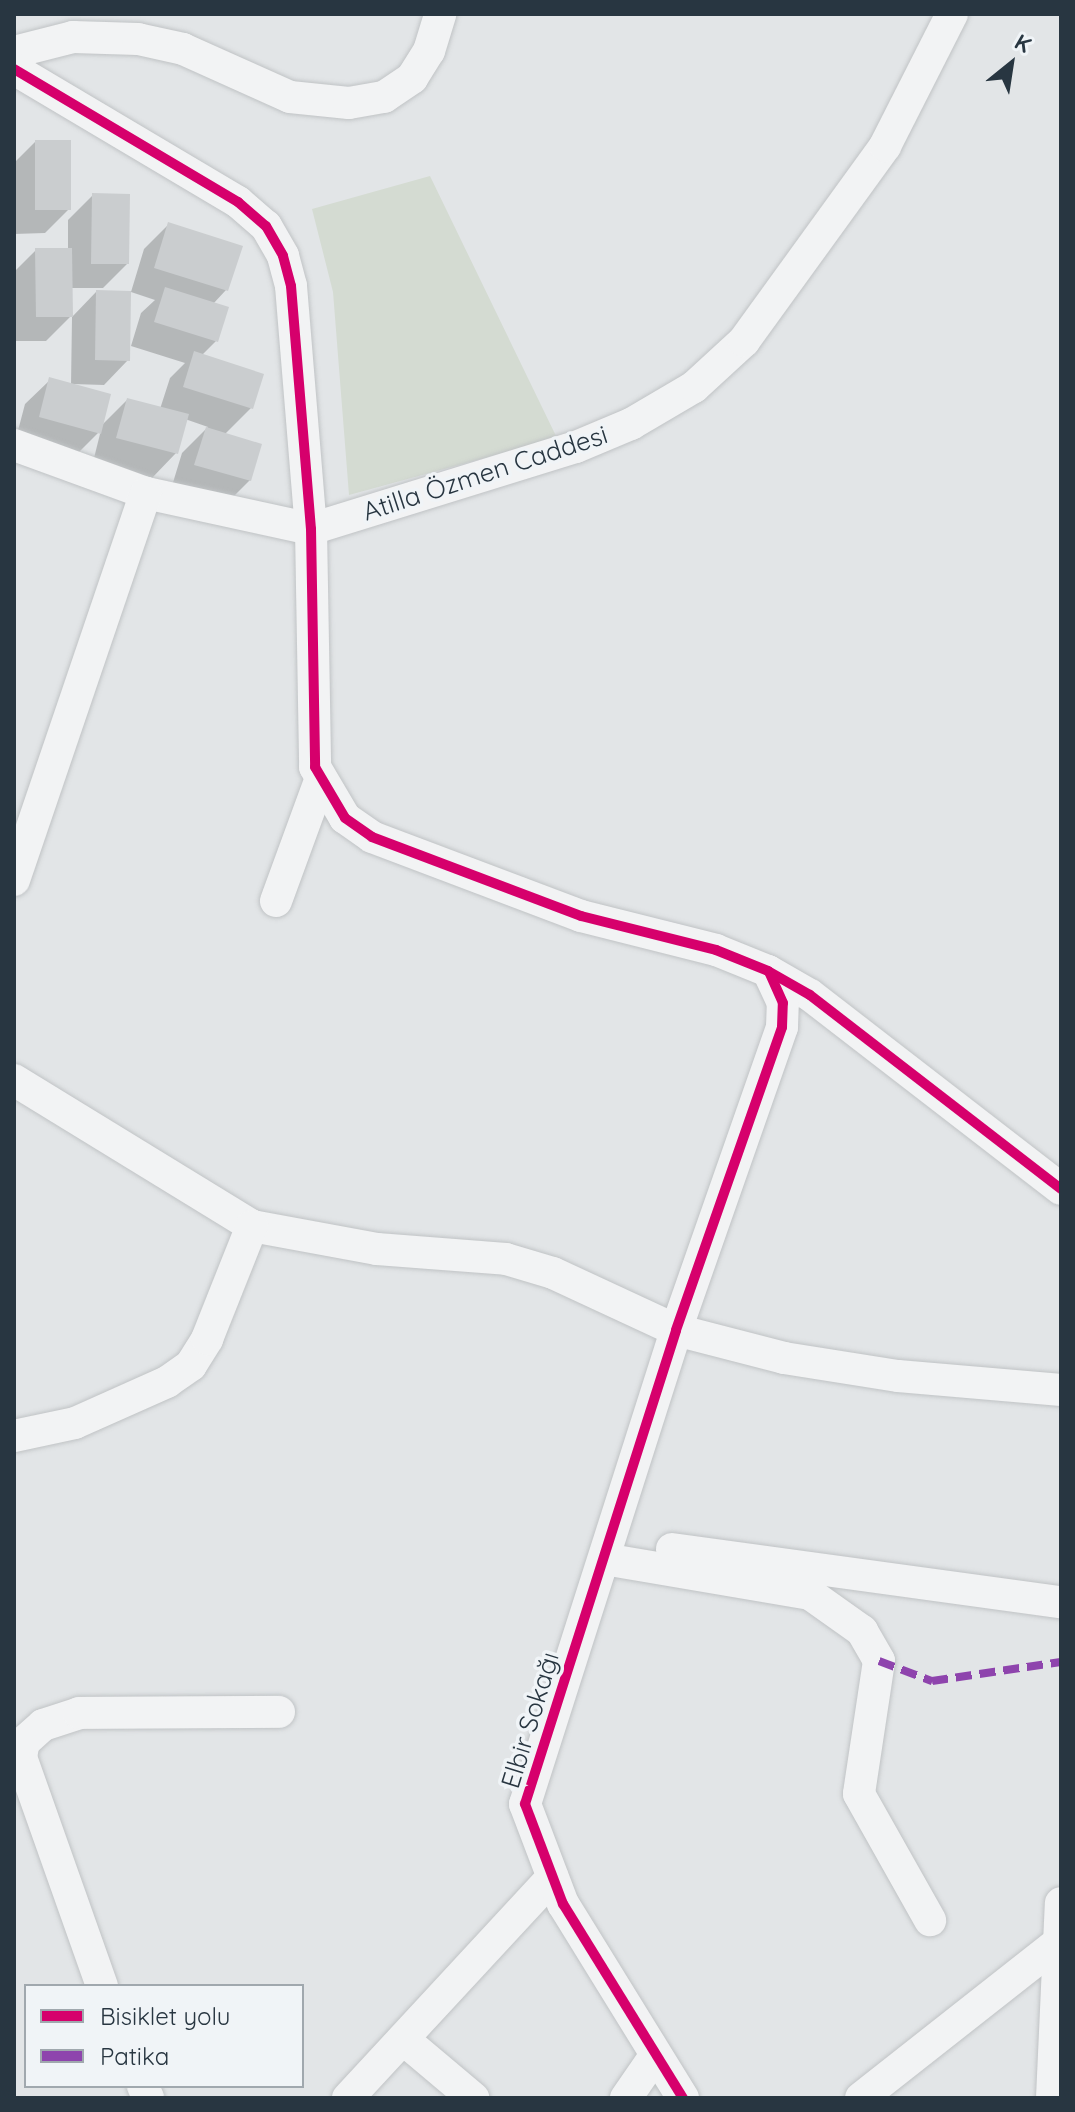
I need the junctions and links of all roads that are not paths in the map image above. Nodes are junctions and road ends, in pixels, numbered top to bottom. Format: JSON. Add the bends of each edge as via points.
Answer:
{"nodes":[{"id":1,"x":440,"y":14,"type":"edge"},
{"id":2,"x":952,"y":14,"type":"edge"},
{"id":3,"x":14,"y":52,"type":"edge"},
{"id":4,"x":14,"y":69,"type":"edge"},
{"id":5,"x":14,"y":445,"type":"edge"},
{"id":6,"x":146,"y":493,"type":"junction"},
{"id":7,"x":311,"y":529,"type":"junction"},
{"id":8,"x":320,"y":781,"type":"junction"},
{"id":9,"x":14,"y":880,"type":"edge"},
{"id":10,"x":276,"y":901,"type":"dead end"},
{"id":11,"x":768,"y":971,"type":"junction"},
{"id":12,"x":14,"y":1080,"type":"edge"},
{"id":13,"x":1061,"y":1189,"type":"edge"},
{"id":14,"x":252,"y":1226,"type":"junction"},
{"id":15,"x":676,"y":1330,"type":"junction"},
{"id":16,"x":1061,"y":1390,"type":"edge"},
{"id":17,"x":14,"y":1436,"type":"edge"},
{"id":18,"x":607,"y":1550,"type":"junction"},
{"id":19,"x":1061,"y":1602,"type":"edge"},
{"id":20,"x":279,"y":1712,"type":"dead end"},
{"id":21,"x":553,"y":1877,"type":"junction"},
{"id":22,"x":1061,"y":1903,"type":"edge"},
{"id":23,"x":930,"y":1920,"type":"dead end"},
{"id":24,"x":1060,"y":1921,"type":"edge"},
{"id":25,"x":101,"y":1984,"type":"edge"},
{"id":26,"x":403,"y":2039,"type":"junction"},
{"id":27,"x":655,"y":2056,"type":"junction"},
{"id":28,"x":348,"y":2098,"type":"edge"},
{"id":29,"x":473,"y":2098,"type":"edge"},
{"id":30,"x":626,"y":2098,"type":"edge"},
{"id":31,"x":683,"y":2098,"type":"edge"},
{"id":32,"x":861,"y":2098,"type":"edge"},
{"id":33,"x":1052,"y":2098,"type":"edge"}],
"edges":[{"from":1,"to":3,"type":"street","via":[[429,51],[412,78],[384,97],[349,103],[290,97],[183,49],[138,39],[73,37]]},
{"from":2,"to":7,"type":"street","name":"Atilla Özmen Caddesi","via":[[916,91],[873,164],[788,284],[712,373],[657,411],[576,447]]},
{"from":4,"to":7,"type":"street","via":[[238,202],[277,242],[291,286]]},
{"from":5,"to":6,"type":"street","name":"Atilla Özmen Caddesi"},
{"from":6,"to":7,"type":"street","name":"Atilla Özmen Caddesi"},
{"from":6,"to":9,"type":"street"},
{"from":7,"to":8,"type":"street","via":[[315,767]]},
{"from":8,"to":10,"type":"street"},
{"from":8,"to":11,"type":"street","via":[[345,818],[372,837],[581,916],[716,950]]},
{"from":11,"to":13,"type":"street","via":[[810,995]]},
{"from":11,"to":15,"type":"street","name":"Elbir Sokağı","via":[[783,1003],[782,1027]]},
{"from":12,"to":14,"type":"street"},
{"from":14,"to":15,"type":"street","via":[[377,1249],[518,1262]]},
{"from":14,"to":17,"type":"street","via":[[207,1339],[180,1375],[75,1423]]},
{"from":15,"to":16,"type":"street","via":[[839,1368]]},
{"from":15,"to":18,"type":"street","name":"Elbir Sokağı"},
{"from":18,"to":19,"type":"street"},
{"from":18,"to":21,"type":"street","name":"Elbir Sokağı","via":[[525,1804]]},
{"from":18,"to":23,"type":"street","via":[[810,1594],[862,1631],[879,1661],[859,1794]]},
{"from":20,"to":25,"type":"street","via":[[79,1713],[43,1725],[24,1742],[21,1757]]},
{"from":21,"to":26,"type":"street"},
{"from":21,"to":27,"type":"street","name":"Elbir Sokağı","via":[[563,1904]]},
{"from":22,"to":24,"type":"street"},
{"from":24,"to":32,"type":"street"},
{"from":24,"to":33,"type":"street"},
{"from":26,"to":28,"type":"street"},
{"from":26,"to":29,"type":"street"},
{"from":27,"to":30,"type":"street"},
{"from":27,"to":31,"type":"street","name":"Elbir Sokağı"}]}
